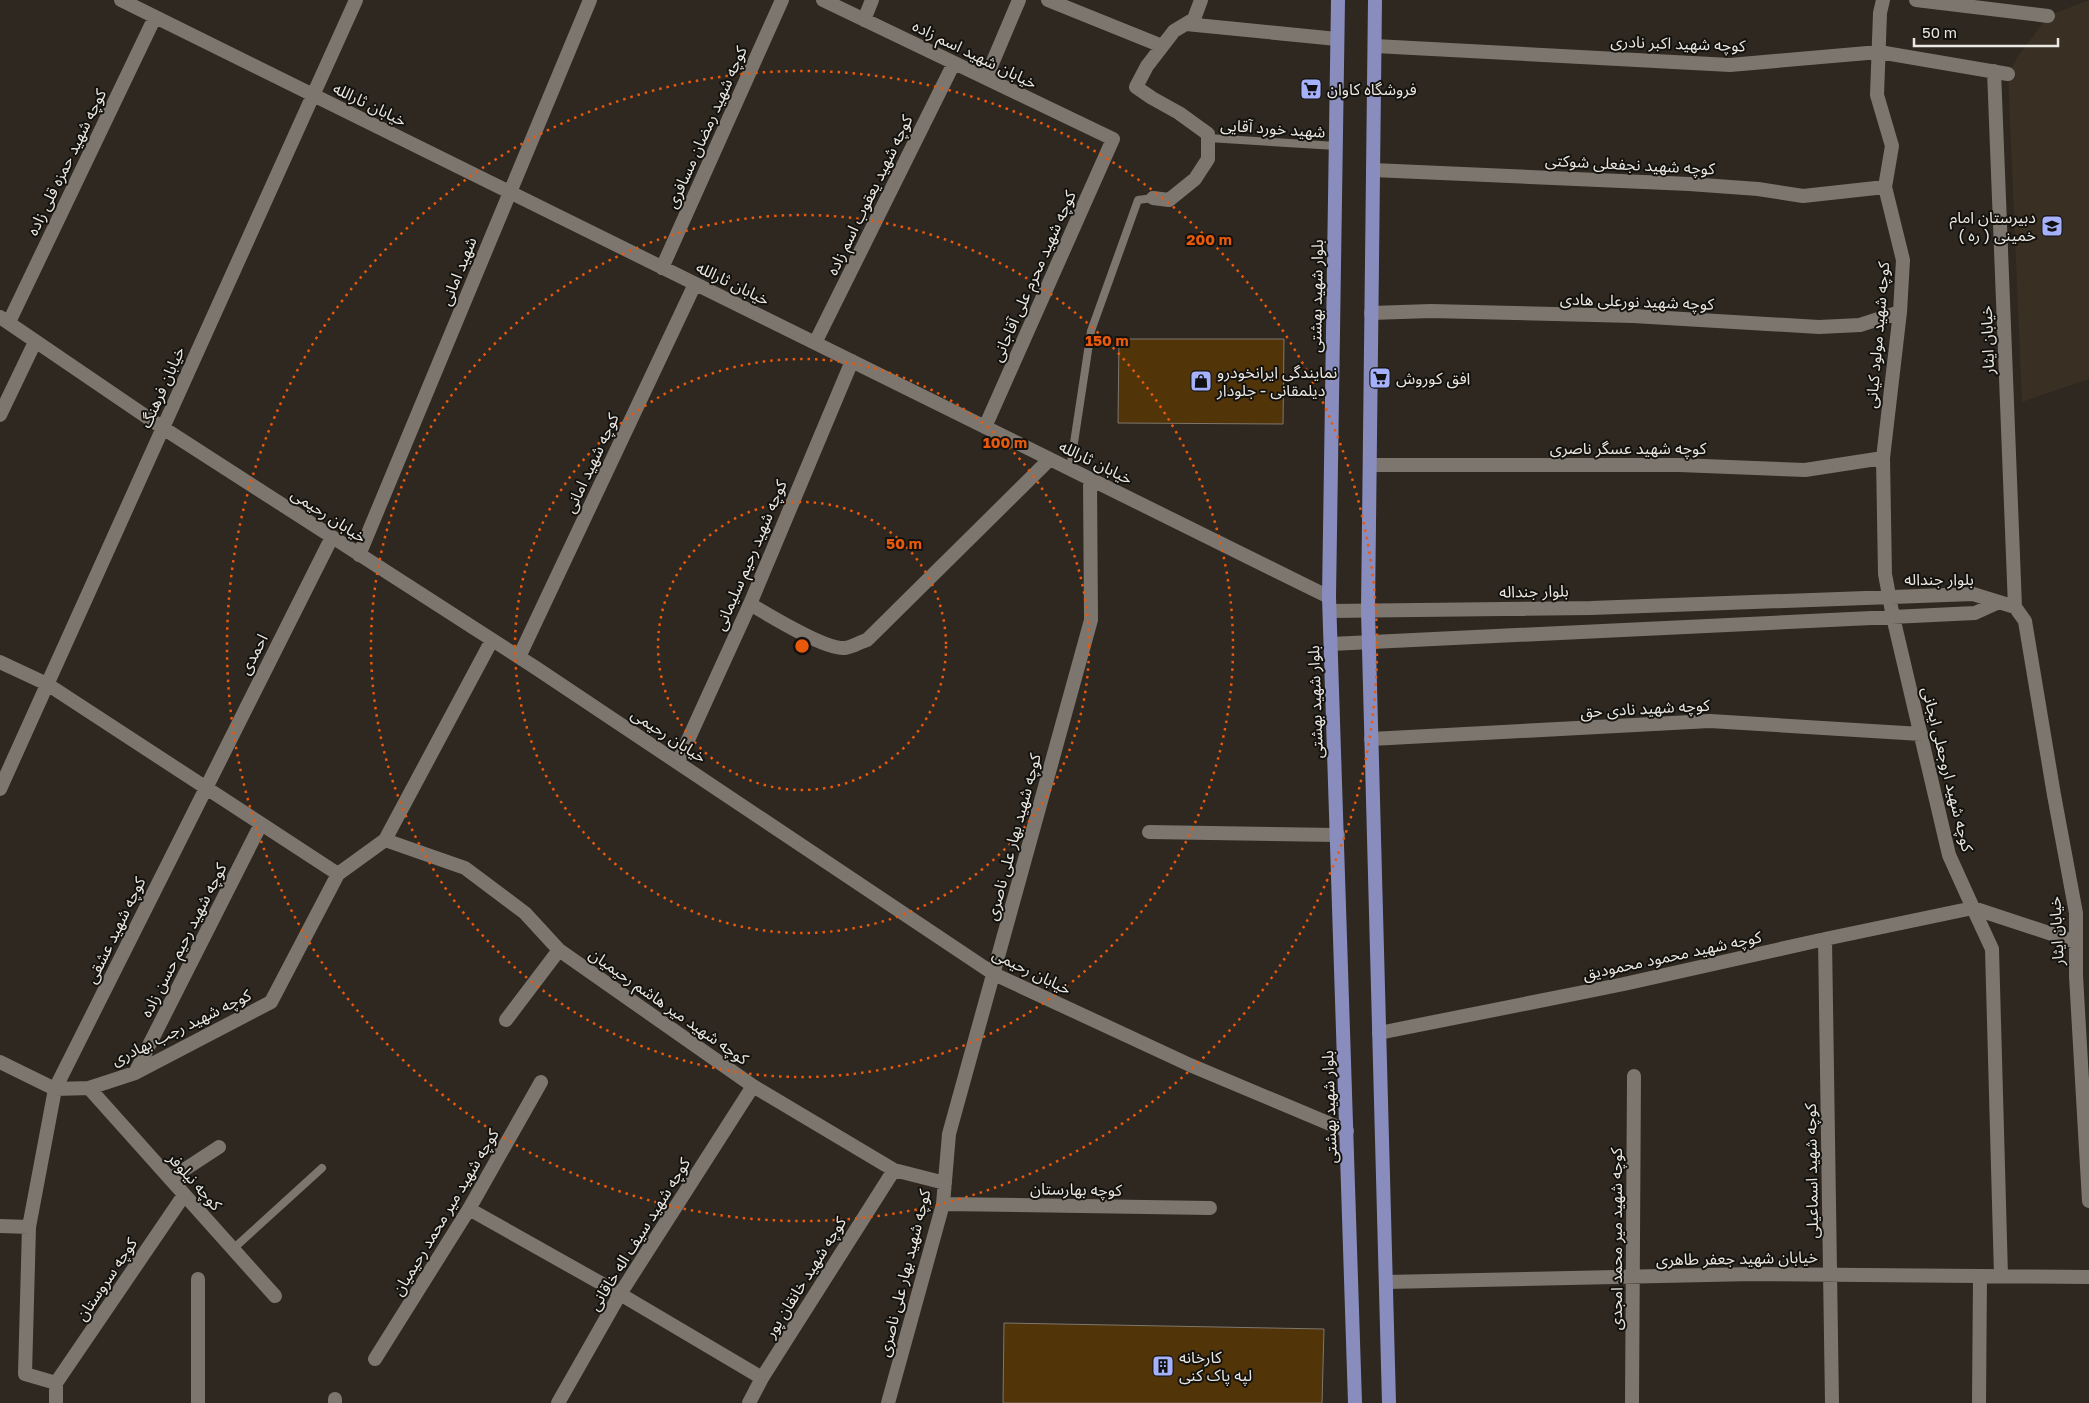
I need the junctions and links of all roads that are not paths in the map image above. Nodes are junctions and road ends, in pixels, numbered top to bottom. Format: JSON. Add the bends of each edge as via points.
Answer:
{"nodes":[{"id":1,"x":121,"y":0,"type":"edge"},
{"id":2,"x":356,"y":0,"type":"edge"},
{"id":3,"x":590,"y":0,"type":"edge"},
{"id":4,"x":782,"y":0,"type":"edge"},
{"id":5,"x":822,"y":0,"type":"edge"},
{"id":6,"x":872,"y":0,"type":"edge"},
{"id":7,"x":1018,"y":0,"type":"edge"},
{"id":8,"x":1048,"y":0,"type":"edge"},
{"id":9,"x":1201,"y":0,"type":"edge"},
{"id":10,"x":1338,"y":0,"type":"edge"},
{"id":11,"x":1375,"y":0,"type":"edge"},
{"id":12,"x":1883,"y":0,"type":"edge"},
{"id":13,"x":1916,"y":0,"type":"edge"},
{"id":14,"x":2048,"y":16,"type":"dead end"},
{"id":15,"x":155,"y":17,"type":"junction"},
{"id":16,"x":864,"y":20,"type":"junction"},
{"id":17,"x":1186,"y":24,"type":"junction"},
{"id":18,"x":1337,"y":40,"type":"junction"},
{"id":19,"x":1162,"y":46,"type":"junction"},
{"id":20,"x":1375,"y":46,"type":"junction"},
{"id":21,"x":1879,"y":52,"type":"junction"},
{"id":22,"x":954,"y":63,"type":"junction"},
{"id":23,"x":1994,"y":71,"type":"junction"},
{"id":24,"x":2008,"y":74,"type":"dead end"},
{"id":25,"x":986,"y":78,"type":"junction"},
{"id":26,"x":312,"y":95,"type":"junction"},
{"id":27,"x":1208,"y":138,"type":"junction"},
{"id":28,"x":1113,"y":139,"type":"joint"},
{"id":29,"x":1336,"y":146,"type":"junction"},
{"id":30,"x":1373,"y":170,"type":"junction"},
{"id":31,"x":1885,"y":187,"type":"junction"},
{"id":32,"x":509,"y":192,"type":"junction"},
{"id":33,"x":1153,"y":198,"type":"joint"},
{"id":34,"x":662,"y":268,"type":"junction"},
{"id":35,"x":695,"y":284,"type":"junction"},
{"id":36,"x":1900,"y":312,"type":"junction"},
{"id":37,"x":1371,"y":313,"type":"junction"},
{"id":38,"x":4,"y":320,"type":"edge"},
{"id":39,"x":35,"y":342,"type":"junction"},
{"id":40,"x":815,"y":343,"type":"junction"},
{"id":41,"x":852,"y":361,"type":"junction"},
{"id":42,"x":0,"y":415,"type":"edge"},
{"id":43,"x":985,"y":427,"type":"junction"},
{"id":44,"x":163,"y":428,"type":"junction"},
{"id":45,"x":1883,"y":458,"type":"junction"},
{"id":46,"x":1050,"y":459,"type":"junction"},
{"id":47,"x":1371,"y":465,"type":"junction"},
{"id":48,"x":1070,"y":469,"type":"junction"},
{"id":49,"x":1090,"y":479,"type":"junction"},
{"id":50,"x":332,"y":537,"type":"junction"},
{"id":51,"x":359,"y":555,"type":"junction"},
{"id":52,"x":1889,"y":597,"type":"junction"},
{"id":53,"x":1997,"y":603,"type":"junction"},
{"id":54,"x":750,"y":604,"type":"junction"},
{"id":55,"x":1330,"y":604,"type":"junction"},
{"id":56,"x":1675,"y":605,"type":"junction"},
{"id":57,"x":2015,"y":608,"type":"junction"},
{"id":58,"x":1368,"y":611,"type":"junction"},
{"id":59,"x":1893,"y":617,"type":"junction"},
{"id":60,"x":1671,"y":629,"type":"junction"},
{"id":61,"x":492,"y":640,"type":"junction"},
{"id":62,"x":1368,"y":643,"type":"junction"},
{"id":63,"x":1331,"y":644,"type":"junction"},
{"id":64,"x":519,"y":657,"type":"junction"},
{"id":65,"x":0,"y":662,"type":"edge"},
{"id":66,"x":47,"y":684,"type":"junction"},
{"id":67,"x":1921,"y":734,"type":"junction"},
{"id":68,"x":1371,"y":739,"type":"junction"},
{"id":69,"x":678,"y":762,"type":"junction"},
{"id":70,"x":205,"y":787,"type":"junction"},
{"id":71,"x":0,"y":789,"type":"edge"},
{"id":72,"x":261,"y":824,"type":"junction"},
{"id":73,"x":1149,"y":832,"type":"dead end"},
{"id":74,"x":1338,"y":835,"type":"junction"},
{"id":75,"x":385,"y":840,"type":"junction"},
{"id":76,"x":338,"y":874,"type":"junction"},
{"id":77,"x":1973,"y":908,"type":"junction"},
{"id":78,"x":1825,"y":938,"type":"junction"},
{"id":79,"x":2076,"y":942,"type":"junction"},
{"id":80,"x":559,"y":950,"type":"junction"},
{"id":81,"x":994,"y":974,"type":"junction"},
{"id":82,"x":2076,"y":976,"type":"junction"},
{"id":83,"x":2089,"y":995,"type":"edge"},
{"id":84,"x":506,"y":1020,"type":"dead end"},
{"id":85,"x":1379,"y":1032,"type":"junction"},
{"id":86,"x":0,"y":1062,"type":"edge"},
{"id":87,"x":135,"y":1073,"type":"junction"},
{"id":88,"x":1634,"y":1076,"type":"dead end"},
{"id":89,"x":541,"y":1082,"type":"dead end"},
{"id":90,"x":753,"y":1086,"type":"junction"},
{"id":91,"x":89,"y":1088,"type":"junction"},
{"id":92,"x":56,"y":1089,"type":"junction"},
{"id":93,"x":1347,"y":1131,"type":"junction"},
{"id":94,"x":219,"y":1147,"type":"dead end"},
{"id":95,"x":2088,"y":1167,"type":"edge"},
{"id":96,"x":322,"y":1168,"type":"dead end"},
{"id":97,"x":894,"y":1170,"type":"junction"},
{"id":98,"x":170,"y":1179,"type":"junction"},
{"id":99,"x":945,"y":1183,"type":"junction"},
{"id":100,"x":184,"y":1195,"type":"junction"},
{"id":101,"x":2089,"y":1201,"type":"edge"},
{"id":102,"x":943,"y":1204,"type":"junction"},
{"id":103,"x":1210,"y":1208,"type":"dead end"},
{"id":104,"x":469,"y":1209,"type":"junction"},
{"id":105,"x":0,"y":1226,"type":"edge"},
{"id":106,"x":29,"y":1226,"type":"junction"},
{"id":107,"x":232,"y":1249,"type":"junction"},
{"id":108,"x":1830,"y":1274,"type":"junction"},
{"id":109,"x":1633,"y":1276,"type":"junction"},
{"id":110,"x":1980,"y":1276,"type":"junction"},
{"id":111,"x":2000,"y":1276,"type":"junction"},
{"id":112,"x":2089,"y":1277,"type":"edge"},
{"id":113,"x":198,"y":1279,"type":"dead end"},
{"id":114,"x":1386,"y":1282,"type":"junction"},
{"id":115,"x":620,"y":1294,"type":"junction"},
{"id":116,"x":275,"y":1296,"type":"dead end"},
{"id":117,"x":375,"y":1358,"type":"dead end"},
{"id":118,"x":762,"y":1378,"type":"junction"},
{"id":119,"x":56,"y":1383,"type":"junction"},
{"id":120,"x":56,"y":1403,"type":"edge"},
{"id":121,"x":198,"y":1403,"type":"edge"},
{"id":122,"x":558,"y":1403,"type":"edge"},
{"id":123,"x":749,"y":1403,"type":"edge"},
{"id":124,"x":888,"y":1403,"type":"edge"},
{"id":125,"x":1355,"y":1403,"type":"edge"},
{"id":126,"x":1389,"y":1403,"type":"edge"},
{"id":127,"x":1632,"y":1403,"type":"edge"},
{"id":128,"x":1832,"y":1403,"type":"edge"},
{"id":129,"x":1979,"y":1403,"type":"edge"}],
"edges":[{"from":1,"to":15,"type":"street","name":"خیابان ثارالله"},
{"from":2,"to":26,"type":"street","name":"خیابان فرهنگ"},
{"from":3,"to":32,"type":"street","name":"شهید امانی"},
{"from":4,"to":34,"type":"street","name":"کوچه شهید رمضان مسافری"},
{"from":5,"to":16,"type":"street","name":"خیابان شهید اسم زاده"},
{"from":6,"to":16,"type":"street"},
{"from":7,"to":25,"type":"street"},
{"from":8,"to":19,"type":"street"},
{"from":9,"to":17,"type":"street","via":[[1194,19]]},
{"from":10,"to":18,"type":"main road","name":"بلوار شهید بهشتی"},
{"from":11,"to":20,"type":"main road"},
{"from":12,"to":21,"type":"street","name":"کوچه شهید مولود کیانی"},
{"from":13,"to":14,"type":"street"},
{"from":15,"to":26,"type":"street","name":"خیابان ثارالله"},
{"from":15,"to":38,"type":"street","name":"کوچه شهید حمزه قلی زاده"},
{"from":16,"to":22,"type":"street","name":"خیابان شهید اسم زاده"},
{"from":17,"to":18,"type":"street"},
{"from":17,"to":19,"type":"street","via":[[1174,31]]},
{"from":18,"to":29,"type":"main road","name":"بلوار شهید بهشتی"},
{"from":19,"to":27,"type":"street","via":[[1136,87],[1179,112],[1208,134]]},
{"from":20,"to":21,"type":"street","name":"کوچه شهید اکبر نادری","via":[[1730,65]]},
{"from":20,"to":30,"type":"main road"},
{"from":21,"to":23,"type":"street","name":"کوچه شهید اکبر نادری"},
{"from":21,"to":31,"type":"street","name":"کوچه شهید مولود کیانی","via":[[1877,95],[1892,146]]},
{"from":22,"to":25,"type":"street","name":"خیابان شهید اسم زاده"},
{"from":22,"to":40,"type":"street","name":"کوچه شهید یعقوب اسم زاده"},
{"from":23,"to":24,"type":"street","name":"کوچه شهید اکبر نادری"},
{"from":23,"to":57,"type":"street","name":"خیابان ایثار"},
{"from":25,"to":28,"type":"street","name":"خیابان شهید اسم زاده"},
{"from":26,"to":32,"type":"street","name":"خیابان ثارالله"},
{"from":26,"to":44,"type":"street","name":"خیابان فرهنگ"},
{"from":27,"to":29,"type":"lane","name":"شهید خورد آقایی"},
{"from":27,"to":33,"type":"street","via":[[1208,159],[1195,179],[1169,200]]},
{"from":28,"to":43,"type":"street","name":"کوچه شهید محرم علی آقاجانی"},
{"from":29,"to":55,"type":"main road","name":"بلوار شهید بهشتی"},
{"from":30,"to":31,"type":"street","name":"کوچه شهید نجفعلی شوکتی","via":[[1688,184],[1803,196]]},
{"from":30,"to":37,"type":"main road"},
{"from":31,"to":36,"type":"street","name":"کوچه شهید مولود کیانی","via":[[1903,260]]},
{"from":32,"to":34,"type":"street","name":"خیابان ثارالله"},
{"from":32,"to":51,"type":"street","name":"شهید امانی"},
{"from":33,"to":48,"type":"lane","via":[[1138,200],[1091,331]]},
{"from":34,"to":35,"type":"street","name":"خیابان ثارالله"},
{"from":35,"to":40,"type":"street","name":"خیابان ثارالله"},
{"from":35,"to":64,"type":"street","name":"کوچه شهید امانی"},
{"from":36,"to":37,"type":"street","name":"کوچه شهید نورعلی هادی","via":[[1860,325],[1819,327],[1633,316],[1431,311]]},
{"from":36,"to":45,"type":"street","name":"کوچه شهید مولود کیانی"},
{"from":37,"to":47,"type":"main road"},
{"from":38,"to":39,"type":"street","name":"خیابان رحیمی"},
{"from":39,"to":42,"type":"street"},
{"from":39,"to":44,"type":"street","name":"خیابان رحیمی"},
{"from":40,"to":41,"type":"street","name":"خیابان ثارالله"},
{"from":41,"to":43,"type":"street","name":"خیابان ثارالله"},
{"from":41,"to":54,"type":"street","name":"کوچه شهید رحیم سلیمانی"},
{"from":43,"to":46,"type":"street","name":"خیابان ثارالله"},
{"from":44,"to":50,"type":"street","name":"خیابان رحیمی"},
{"from":44,"to":66,"type":"street","name":"خیابان فرهنگ"},
{"from":45,"to":47,"type":"street","name":"کوچه شهید عسگر ناصری","via":[[1805,470],[1680,465]]},
{"from":45,"to":52,"type":"street","name":"کوچه شهید مولود کیانی","via":[[1885,574]]},
{"from":46,"to":48,"type":"street","name":"خیابان ثارالله"},
{"from":46,"to":54,"type":"street","via":[[867,640],[844,648],[803,634]]},
{"from":47,"to":58,"type":"main road"},
{"from":48,"to":49,"type":"street","name":"خیابان ثارالله"},
{"from":49,"to":55,"type":"street","name":"خیابان ثارالله"},
{"from":49,"to":81,"type":"street","name":"کوچه شهید بهار علی ناصری","via":[[1091,620]]},
{"from":50,"to":51,"type":"street","name":"خیابان رحیمی"},
{"from":50,"to":70,"type":"street","name":"احمدی"},
{"from":51,"to":61,"type":"street","name":"خیابان رحیمی"},
{"from":52,"to":53,"type":"street","name":"بلوار جنداله","via":[[1973,594]]},
{"from":52,"to":56,"type":"street","name":"بلوار جنداله"},
{"from":52,"to":59,"type":"street","name":"کوچه شهید مولود کیانی"},
{"from":53,"to":57,"type":"street"},
{"from":53,"to":59,"type":"street","name":"بلوار جنداله","via":[[1975,613]]},
{"from":54,"to":69,"type":"street","name":"کوچه شهید رحیم سلیمانی"},
{"from":55,"to":58,"type":"street","name":"بلوار جنداله"},
{"from":55,"to":63,"type":"main road","name":"بلوار شهید بهشتی"},
{"from":56,"to":58,"type":"street","name":"بلوار جنداله"},
{"from":56,"to":60,"type":"street"},
{"from":57,"to":79,"type":"street","name":"خیابان ایثار","via":[[2025,621],[2076,913]]},
{"from":58,"to":62,"type":"main road"},
{"from":59,"to":60,"type":"street","name":"بلوار جنداله"},
{"from":59,"to":67,"type":"street","name":"کوچه شهید اروجعلی ایجانی"},
{"from":60,"to":62,"type":"street","name":"بلوار جنداله"},
{"from":61,"to":64,"type":"street","name":"خیابان رحیمی"},
{"from":61,"to":75,"type":"street"},
{"from":62,"to":63,"type":"street","name":"بلوار جنداله"},
{"from":62,"to":68,"type":"main road"},
{"from":63,"to":74,"type":"main road","name":"بلوار شهید بهشتی"},
{"from":64,"to":69,"type":"street","name":"خیابان رحیمی"},
{"from":65,"to":66,"type":"street"},
{"from":66,"to":70,"type":"street"},
{"from":66,"to":71,"type":"street","name":"خیابان فرهنگ"},
{"from":67,"to":68,"type":"street","name":"کوچه شهید نادی حق","via":[[1710,721]]},
{"from":67,"to":77,"type":"street","name":"کوچه شهید اروجعلی ایجانی","via":[[1949,855]]},
{"from":68,"to":85,"type":"main road"},
{"from":69,"to":81,"type":"street","name":"خیابان رحیمی"},
{"from":70,"to":72,"type":"street"},
{"from":70,"to":92,"type":"street","name":"کوچه شهید عشقی"},
{"from":72,"to":76,"type":"street"},
{"from":72,"to":87,"type":"street","name":"کوچه شهید رحیم حسن زاده"},
{"from":73,"to":74,"type":"street"},
{"from":74,"to":93,"type":"main road","name":"بلوار شهید بهشتی"},
{"from":75,"to":76,"type":"street","name":"کوچه شهید رجب بهادری"},
{"from":75,"to":80,"type":"street","name":"کوچه شهید میر هاشم رحیمیان","via":[[465,868],[525,913]]},
{"from":76,"to":87,"type":"street","name":"کوچه شهید رجب بهادری","via":[[271,1002]]},
{"from":77,"to":78,"type":"street","name":"کوچه شهید محمود محمودیق"},
{"from":77,"to":79,"type":"street"},
{"from":77,"to":111,"type":"street","name":"کوچه شهید اروجعلی ایجانی","via":[[1992,949]]},
{"from":78,"to":85,"type":"street","name":"کوچه شهید محمود محمودیق","via":[[1624,984]]},
{"from":78,"to":108,"type":"street","name":"کوچه شهید اسماعیلی"},
{"from":79,"to":82,"type":"street","name":"خیابان ایثار"},
{"from":80,"to":84,"type":"street"},
{"from":80,"to":90,"type":"street","name":"کوچه شهید میر هاشم رحیمیان"},
{"from":81,"to":93,"type":"street","name":"خیابان رحیمی","via":[[1190,1064]]},
{"from":81,"to":99,"type":"street","name":"کوچه شهید بهار علی ناصری","via":[[949,1134]]},
{"from":82,"to":83,"type":"street"},
{"from":82,"to":95,"type":"street","name":"خیابان ایثار"},
{"from":85,"to":114,"type":"main road"},
{"from":86,"to":92,"type":"street"},
{"from":87,"to":91,"type":"street","name":"کوچه شهید رجب بهادری"},
{"from":88,"to":109,"type":"street","name":"کوچه شهید میر محمد امجدی"},
{"from":89,"to":104,"type":"street","name":"کوچه شهید میر محمد رحیمیان"},
{"from":90,"to":97,"type":"street","name":"کوچه شهید میر هاشم رحیمیان"},
{"from":90,"to":115,"type":"street","name":"کوچه شهید سیف اله خاقانی"},
{"from":91,"to":92,"type":"street","name":"کوچه شهید رجب بهادری"},
{"from":91,"to":98,"type":"street","name":"کوچه نیلوفر"},
{"from":92,"to":106,"type":"street","name":"کوچه شهید عشقی"},
{"from":93,"to":125,"type":"main road","name":"بلوار شهید بهشتی"},
{"from":94,"to":98,"type":"street"},
{"from":95,"to":101,"type":"street","name":"خیابان ایثار"},
{"from":96,"to":107,"type":"lane"},
{"from":97,"to":99,"type":"street","name":"کوچه شهید میر هاشم رحیمیان"},
{"from":97,"to":118,"type":"street","name":"کوچه شهید خانقان پور"},
{"from":98,"to":100,"type":"street","name":"کوچه نیلوفر"},
{"from":99,"to":102,"type":"street","name":"کوچه شهید بهار علی ناصری"},
{"from":100,"to":107,"type":"street","name":"کوچه نیلوفر"},
{"from":100,"to":119,"type":"street","name":"کوچه سروستان"},
{"from":102,"to":103,"type":"street","name":"کوچه بهارستان"},
{"from":102,"to":124,"type":"street","name":"کوچه شهید بهار علی ناصری"},
{"from":104,"to":115,"type":"street"},
{"from":104,"to":117,"type":"street","name":"کوچه شهید میر محمد رحیمیان"},
{"from":105,"to":106,"type":"street"},
{"from":106,"to":119,"type":"street","name":"کوچه شهید عشقی","via":[[25,1374]]},
{"from":107,"to":116,"type":"street","name":"کوچه نیلوفر"},
{"from":108,"to":109,"type":"street","name":"خیابان شهید جعفر طاهری"},
{"from":108,"to":110,"type":"street","name":"خیابان شهید جعفر طاهری"},
{"from":108,"to":128,"type":"street","name":"کوچه شهید اسماعیلی"},
{"from":109,"to":114,"type":"street","name":"خیابان شهید جعفر طاهری"},
{"from":109,"to":127,"type":"street","name":"کوچه شهید میر محمد امجدی"},
{"from":110,"to":111,"type":"street","name":"خیابان شهید جعفر طاهری"},
{"from":110,"to":129,"type":"street"},
{"from":111,"to":112,"type":"street","name":"خیابان شهید جعفر طاهری"},
{"from":113,"to":121,"type":"street"},
{"from":114,"to":126,"type":"main road"},
{"from":115,"to":118,"type":"street"},
{"from":115,"to":122,"type":"street","name":"کوچه شهید سیف اله خاقانی"},
{"from":118,"to":123,"type":"street","name":"کوچه شهید خانقان پور"},
{"from":119,"to":120,"type":"street"}]}
